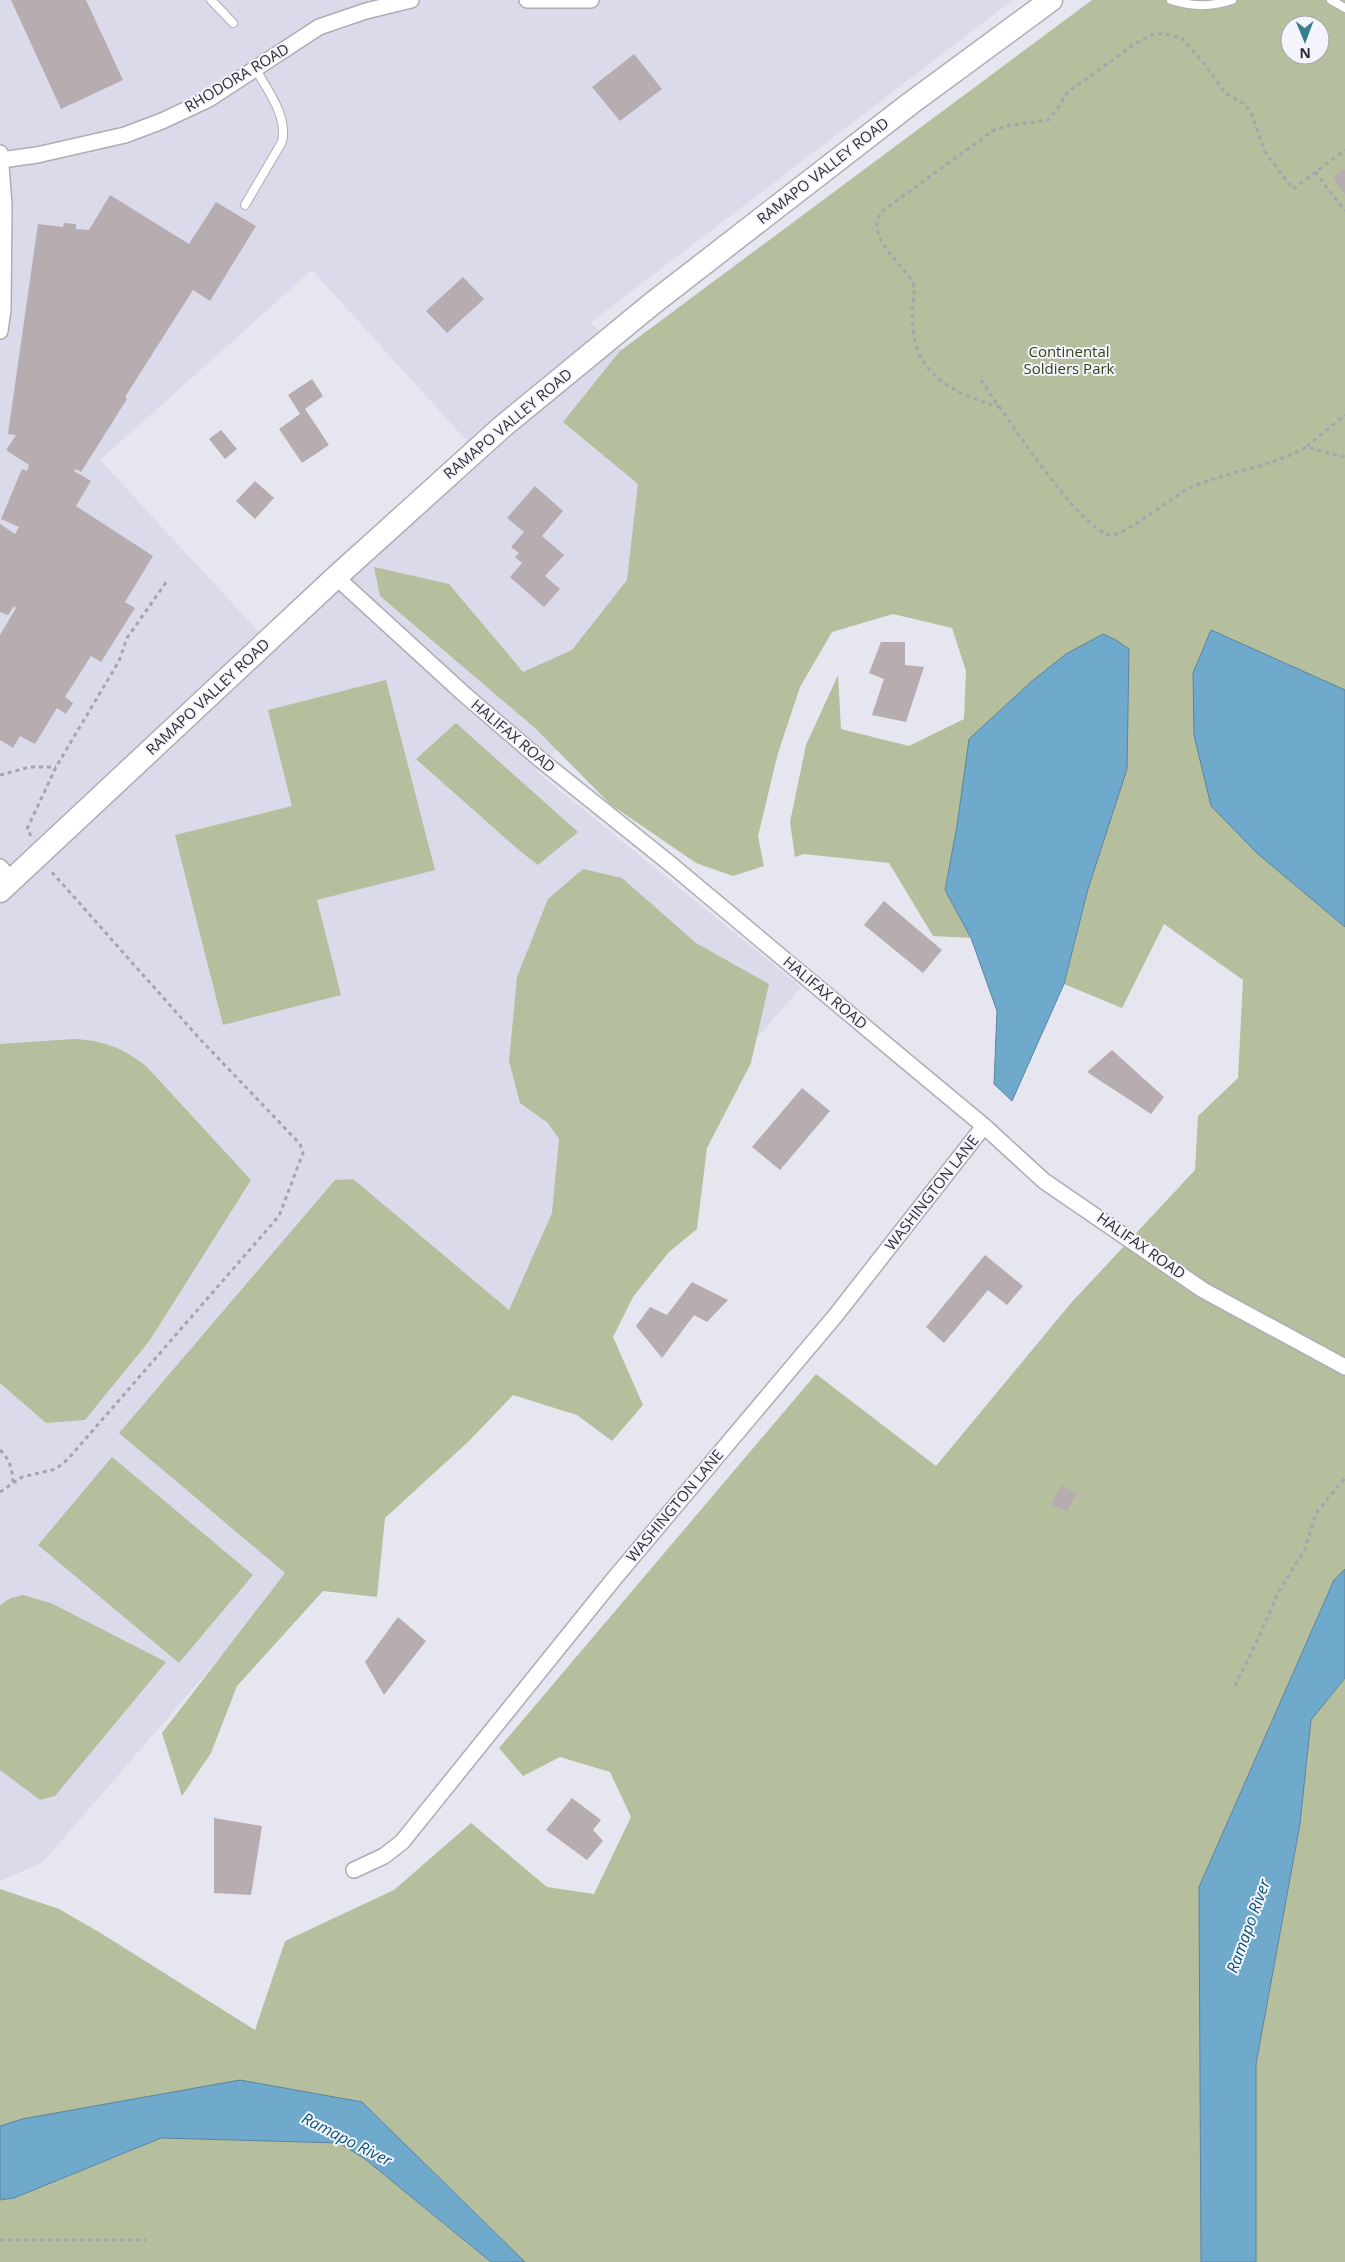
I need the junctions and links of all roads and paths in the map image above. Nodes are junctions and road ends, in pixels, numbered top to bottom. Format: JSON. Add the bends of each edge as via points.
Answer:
{"nodes":[{"id":1,"x":211,"y":0,"type":"edge"},
{"id":2,"x":528,"y":0,"type":"edge"},
{"id":3,"x":591,"y":0,"type":"edge"},
{"id":4,"x":1034,"y":0,"type":"edge"},
{"id":5,"x":1051,"y":0,"type":"edge"},
{"id":6,"x":1172,"y":0,"type":"edge"},
{"id":7,"x":1232,"y":0,"type":"edge"},
{"id":8,"x":1331,"y":0,"type":"edge"},
{"id":9,"x":403,"y":1,"type":"edge"},
{"id":10,"x":1345,"y":8,"type":"edge"},
{"id":11,"x":1025,"y":20,"type":"junction"},
{"id":12,"x":233,"y":23,"type":"dead end"},
{"id":13,"x":255,"y":68,"type":"junction"},
{"id":14,"x":1345,"y":150,"type":"edge"},
{"id":15,"x":1,"y":157,"type":"edge"},
{"id":16,"x":1315,"y":172,"type":"junction"},
{"id":17,"x":244,"y":205,"type":"dead end"},
{"id":18,"x":1345,"y":211,"type":"edge"},
{"id":19,"x":0,"y":331,"type":"edge"},
{"id":20,"x":981,"y":380,"type":"dead end"},
{"id":21,"x":1000,"y":407,"type":"junction"},
{"id":22,"x":1345,"y":415,"type":"edge"},
{"id":23,"x":1306,"y":447,"type":"junction"},
{"id":24,"x":1345,"y":458,"type":"edge"},
{"id":25,"x":336,"y":577,"type":"junction"},
{"id":26,"x":167,"y":581,"type":"dead end"},
{"id":27,"x":56,"y":767,"type":"junction"},
{"id":28,"x":0,"y":775,"type":"edge"},
{"id":29,"x":28,"y":829,"type":"dead end"},
{"id":30,"x":50,"y":870,"type":"dead end"},
{"id":31,"x":4,"y":879,"type":"edge"},
{"id":32,"x":984,"y":1126,"type":"junction"},
{"id":33,"x":1345,"y":1368,"type":"edge"},
{"id":34,"x":0,"y":1450,"type":"edge"},
{"id":35,"x":1345,"y":1478,"type":"edge"},
{"id":36,"x":13,"y":1482,"type":"junction"},
{"id":37,"x":0,"y":1492,"type":"edge"},
{"id":38,"x":1235,"y":1686,"type":"dead end"},
{"id":39,"x":354,"y":1870,"type":"dead end"},
{"id":40,"x":0,"y":2240,"type":"edge"},
{"id":41,"x":146,"y":2240,"type":"dead end"}],
"edges":[{"from":1,"to":12,"type":"lane"},
{"from":2,"to":3,"type":"street"},
{"from":4,"to":11,"type":"street"},
{"from":5,"to":11,"type":"main road","name":"RAMAPO VALLEY ROAD"},
{"from":6,"to":7,"type":"lane","via":[[1189,6],[1216,5]]},
{"from":8,"to":10,"type":"lane"},
{"from":9,"to":13,"type":"street","name":"RHODORA ROAD","via":[[319,27]]},
{"from":11,"to":25,"type":"main road","name":"RAMAPO VALLEY ROAD","via":[[911,103],[653,302],[488,439]]},
{"from":13,"to":15,"type":"street","name":"RHODORA ROAD","via":[[209,98],[162,122],[125,135],[37,155]]},
{"from":13,"to":17,"type":"lane","via":[[281,116],[284,131],[282,142]]},
{"from":14,"to":16,"type":"path"},
{"from":15,"to":19,"type":"street","via":[[4,268]]},
{"from":16,"to":18,"type":"path"},
{"from":16,"to":21,"type":"path","via":[[1293,189],[1266,152],[1251,112],[1243,103],[1225,93],[1182,38],[1154,34],[1136,43],[1067,93],[1048,120],[994,130],[881,212],[876,226],[881,239],[914,283],[912,309],[919,354],[941,381],[967,396]]},
{"from":20,"to":21,"type":"path"},
{"from":21,"to":23,"type":"path","via":[[1053,481],[1083,516],[1095,528],[1110,535],[1123,532],[1187,489],[1215,477],[1294,454]]},
{"from":22,"to":23,"type":"path"},
{"from":23,"to":24,"type":"path"},
{"from":25,"to":31,"type":"main road","name":"RAMAPO VALLEY ROAD"},
{"from":25,"to":32,"type":"street","name":"HALIFAX ROAD","via":[[542,762],[668,862]]},
{"from":26,"to":27,"type":"path","via":[[127,638],[119,661]]},
{"from":27,"to":28,"type":"path","via":[[30,767]]},
{"from":27,"to":29,"type":"path"},
{"from":30,"to":36,"type":"path","via":[[199,1038],[300,1144],[303,1153],[279,1216],[68,1459],[56,1469]]},
{"from":32,"to":33,"type":"street","name":"HALIFAX ROAD","via":[[1044,1181],[1203,1290]]},
{"from":32,"to":39,"type":"street","name":"WASHINGTON LANE","via":[[836,1315],[619,1573],[402,1842],[384,1856]]},
{"from":34,"to":36,"type":"path","via":[[12,1467]]},
{"from":35,"to":38,"type":"path","via":[[1316,1513],[1305,1549],[1279,1591]]},
{"from":36,"to":37,"type":"path"},
{"from":40,"to":41,"type":"path"}]}
